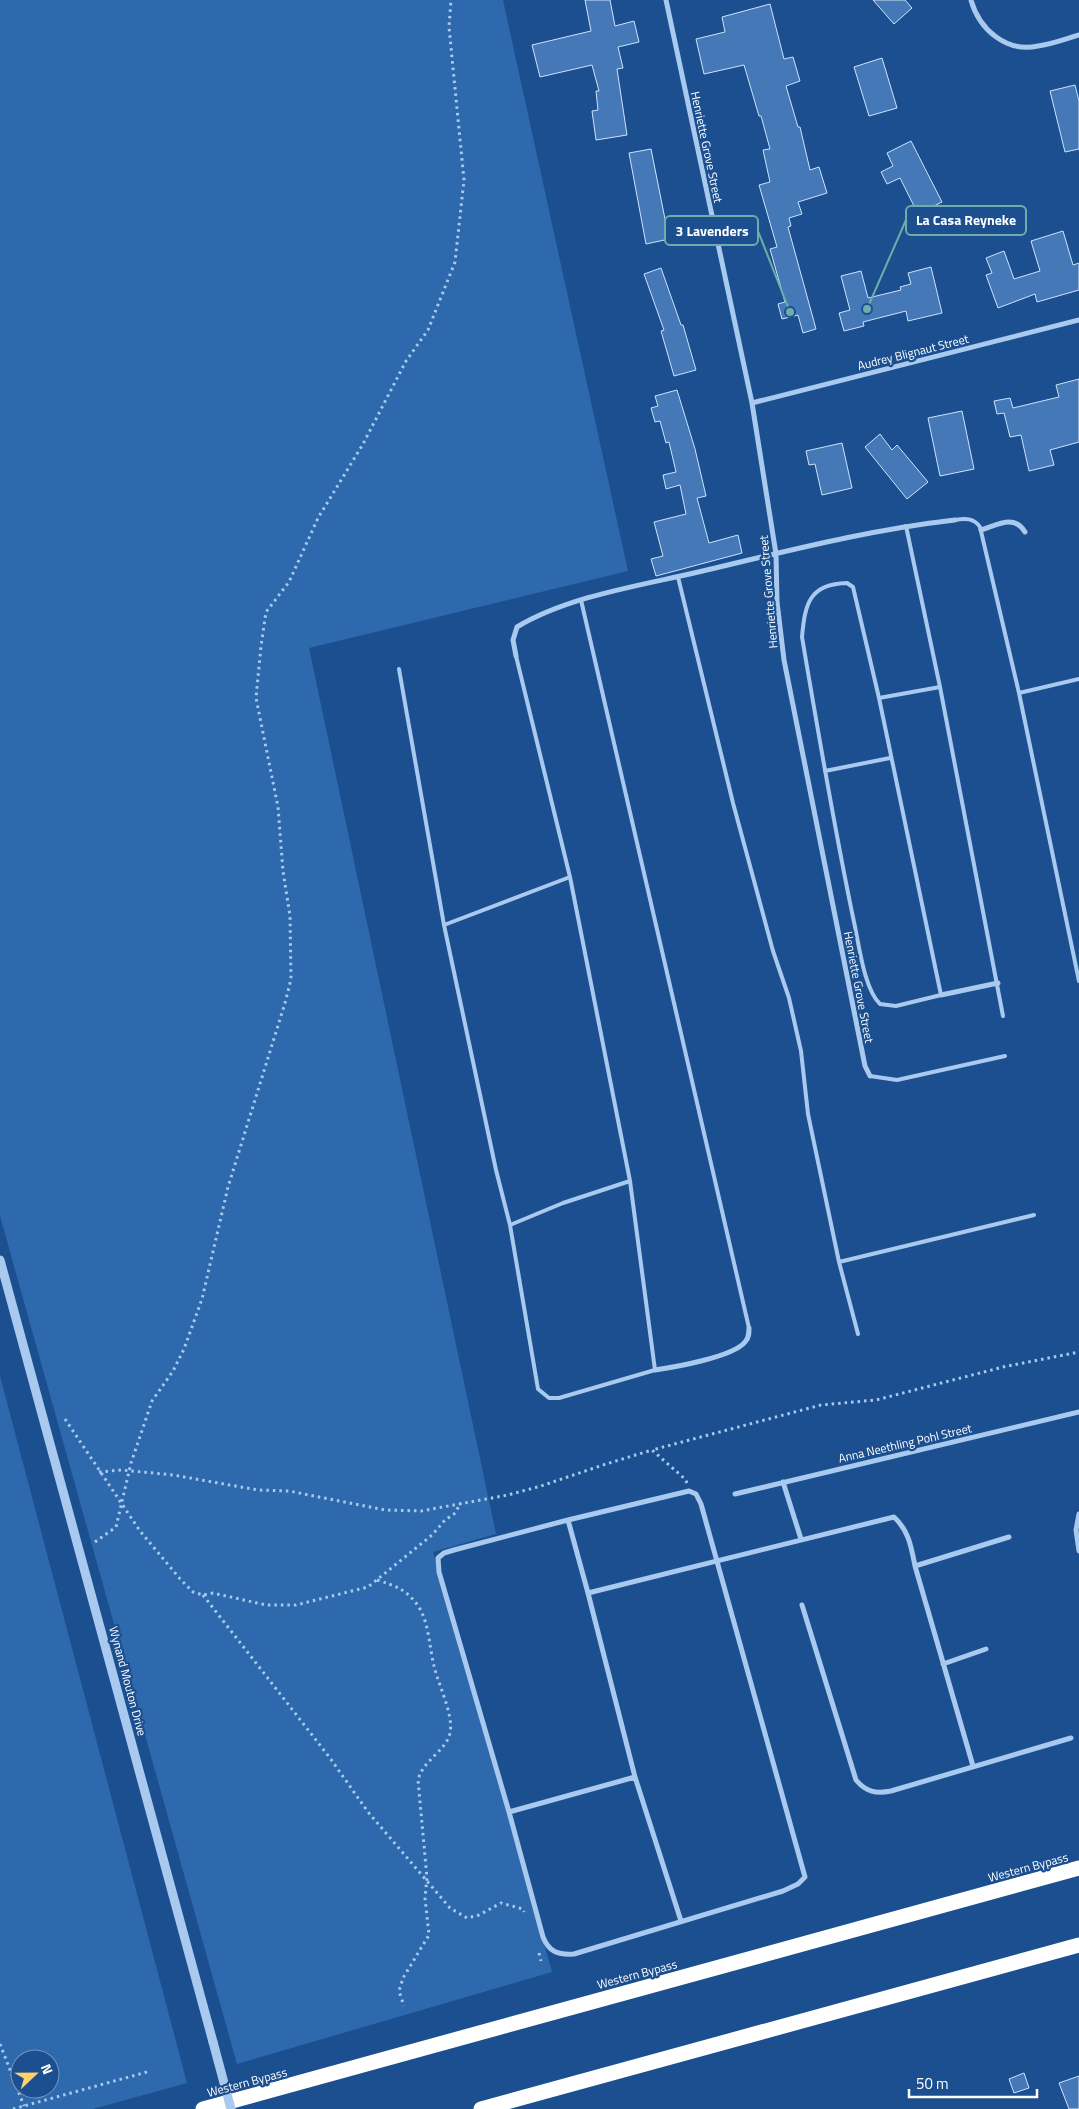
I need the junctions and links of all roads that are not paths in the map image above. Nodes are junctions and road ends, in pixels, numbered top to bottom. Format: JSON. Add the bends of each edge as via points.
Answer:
{"nodes":[{"id":1,"x":666,"y":0,"type":"edge"},
{"id":2,"x":971,"y":0,"type":"edge"},
{"id":3,"x":1079,"y":35,"type":"edge"},
{"id":4,"x":1079,"y":320,"type":"edge"},
{"id":5,"x":752,"y":403,"type":"junction"},
{"id":6,"x":955,"y":520,"type":"joint"},
{"id":7,"x":906,"y":526,"type":"junction"},
{"id":8,"x":981,"y":530,"type":"junction"},
{"id":9,"x":1025,"y":532,"type":"dead end"},
{"id":10,"x":776,"y":554,"type":"junction"},
{"id":11,"x":678,"y":577,"type":"junction"},
{"id":12,"x":582,"y":600,"type":"junction"},
{"id":13,"x":516,"y":656,"type":"joint"},
{"id":14,"x":399,"y":668,"type":"dead end"},
{"id":15,"x":1079,"y":679,"type":"edge"},
{"id":16,"x":940,"y":687,"type":"junction"},
{"id":17,"x":1019,"y":693,"type":"junction"},
{"id":18,"x":879,"y":698,"type":"junction"},
{"id":19,"x":890,"y":758,"type":"junction"},
{"id":20,"x":825,"y":771,"type":"junction"},
{"id":21,"x":570,"y":877,"type":"junction"},
{"id":22,"x":444,"y":925,"type":"junction"},
{"id":23,"x":1079,"y":981,"type":"edge"},
{"id":24,"x":998,"y":984,"type":"junction"},
{"id":25,"x":941,"y":995,"type":"junction"},
{"id":26,"x":1003,"y":1016,"type":"dead end"},
{"id":27,"x":1005,"y":1056,"type":"dead end"},
{"id":28,"x":870,"y":1076,"type":"joint"},
{"id":29,"x":630,"y":1181,"type":"junction"},
{"id":30,"x":1034,"y":1215,"type":"dead end"},
{"id":31,"x":510,"y":1225,"type":"junction"},
{"id":32,"x":0,"y":1260,"type":"edge"},
{"id":33,"x":839,"y":1262,"type":"junction"},
{"id":34,"x":749,"y":1328,"type":"joint"},
{"id":35,"x":858,"y":1334,"type":"dead end"},
{"id":36,"x":655,"y":1370,"type":"junction"},
{"id":37,"x":1079,"y":1412,"type":"edge"},
{"id":38,"x":783,"y":1482,"type":"junction"},
{"id":39,"x":735,"y":1494,"type":"dead end"},
{"id":40,"x":1079,"y":1514,"type":"edge"},
{"id":41,"x":568,"y":1520,"type":"junction"},
{"id":42,"x":1009,"y":1537,"type":"dead end"},
{"id":43,"x":801,"y":1539,"type":"junction"},
{"id":44,"x":1079,"y":1551,"type":"edge"},
{"id":45,"x":717,"y":1562,"type":"junction"},
{"id":46,"x":915,"y":1566,"type":"junction"},
{"id":47,"x":588,"y":1593,"type":"junction"},
{"id":48,"x":802,"y":1606,"type":"dead end"},
{"id":49,"x":986,"y":1649,"type":"dead end"},
{"id":50,"x":943,"y":1664,"type":"junction"},
{"id":51,"x":1071,"y":1738,"type":"dead end"},
{"id":52,"x":973,"y":1766,"type":"junction"},
{"id":53,"x":635,"y":1777,"type":"junction"},
{"id":54,"x":509,"y":1812,"type":"junction"},
{"id":55,"x":1079,"y":1868,"type":"edge"},
{"id":56,"x":681,"y":1921,"type":"junction"},
{"id":57,"x":1079,"y":1946,"type":"edge"},
{"id":58,"x":203,"y":2109,"type":"edge"},
{"id":59,"x":231,"y":2109,"type":"edge"},
{"id":60,"x":481,"y":2109,"type":"edge"}],
"edges":[{"from":1,"to":5,"type":"street","name":"Henriette Grove Street"},
{"from":2,"to":3,"type":"street","via":[[980,22],[1001,42],[1018,47],[1036,47]]},
{"from":4,"to":5,"type":"street","name":"Audrey Blignaut Street"},
{"from":5,"to":10,"type":"street","name":"Henriette Grove Street"},
{"from":6,"to":7,"type":"street"},
{"from":6,"to":8,"type":"lane","via":[[970,520]]},
{"from":7,"to":10,"type":"street"},
{"from":7,"to":16,"type":"lane"},
{"from":8,"to":9,"type":"street","via":[[1014,521]]},
{"from":8,"to":17,"type":"lane"},
{"from":10,"to":11,"type":"street"},
{"from":10,"to":28,"type":"street","name":"Henriette Grove Street","via":[[777,602],[784,660],[865,1066]]},
{"from":11,"to":12,"type":"street"},
{"from":11,"to":33,"type":"lane","via":[[733,803],[791,1007],[801,1051],[808,1114]]},
{"from":12,"to":13,"type":"street","via":[[529,620],[517,628],[513,640]]},
{"from":12,"to":34,"type":"lane"},
{"from":13,"to":21,"type":"lane"},
{"from":14,"to":22,"type":"lane"},
{"from":15,"to":17,"type":"lane"},
{"from":16,"to":18,"type":"lane"},
{"from":16,"to":24,"type":"lane"},
{"from":17,"to":23,"type":"lane"},
{"from":18,"to":19,"type":"lane"},
{"from":18,"to":20,"type":"lane","via":[[853,588],[847,583],[838,583],[820,588],[806,606],[802,637]]},
{"from":19,"to":20,"type":"lane"},
{"from":19,"to":25,"type":"lane"},
{"from":20,"to":25,"type":"lane","via":[[863,964],[875,1000],[896,1006]]},
{"from":21,"to":22,"type":"lane"},
{"from":21,"to":29,"type":"lane"},
{"from":22,"to":31,"type":"lane"},
{"from":24,"to":25,"type":"street"},
{"from":24,"to":26,"type":"lane"},
{"from":27,"to":28,"type":"lane","name":"Henriette Grove Street","via":[[897,1080]]},
{"from":29,"to":31,"type":"lane"},
{"from":29,"to":36,"type":"lane"},
{"from":30,"to":33,"type":"lane"},
{"from":31,"to":36,"type":"lane","via":[[538,1389],[543,1395],[559,1398]]},
{"from":32,"to":59,"type":"street","name":"Wynand Mouton Drive","bridge":true},
{"from":33,"to":35,"type":"lane"},
{"from":34,"to":36,"type":"street","via":[[744,1344],[735,1349]]},
{"from":37,"to":38,"type":"street","name":"Anna Neethling Pohl Street"},
{"from":38,"to":39,"type":"street","name":"Anna Neethling Pohl Street"},
{"from":38,"to":43,"type":"street"},
{"from":40,"to":44,"type":"street","via":[[1076,1530]]},
{"from":41,"to":45,"type":"street","via":[[690,1491],[696,1494],[701,1504]]},
{"from":41,"to":47,"type":"street"},
{"from":41,"to":54,"type":"street","via":[[444,1553],[438,1558],[439,1572]]},
{"from":42,"to":46,"type":"street"},
{"from":43,"to":45,"type":"street"},
{"from":43,"to":46,"type":"street","via":[[894,1517],[909,1536]]},
{"from":45,"to":47,"type":"street"},
{"from":45,"to":56,"type":"street","via":[[805,1877],[783,1891]]},
{"from":46,"to":50,"type":"street"},
{"from":47,"to":53,"type":"street"},
{"from":48,"to":52,"type":"street","via":[[856,1780],[862,1788],[884,1792]]},
{"from":49,"to":50,"type":"street"},
{"from":50,"to":52,"type":"street"},
{"from":51,"to":52,"type":"street"},
{"from":53,"to":54,"type":"street"},
{"from":53,"to":56,"type":"street"},
{"from":54,"to":56,"type":"street","via":[[543,1937],[552,1952],[574,1954]]},
{"from":55,"to":58,"type":"highway","name":"Western Bypass"},
{"from":57,"to":60,"type":"highway"}]}
